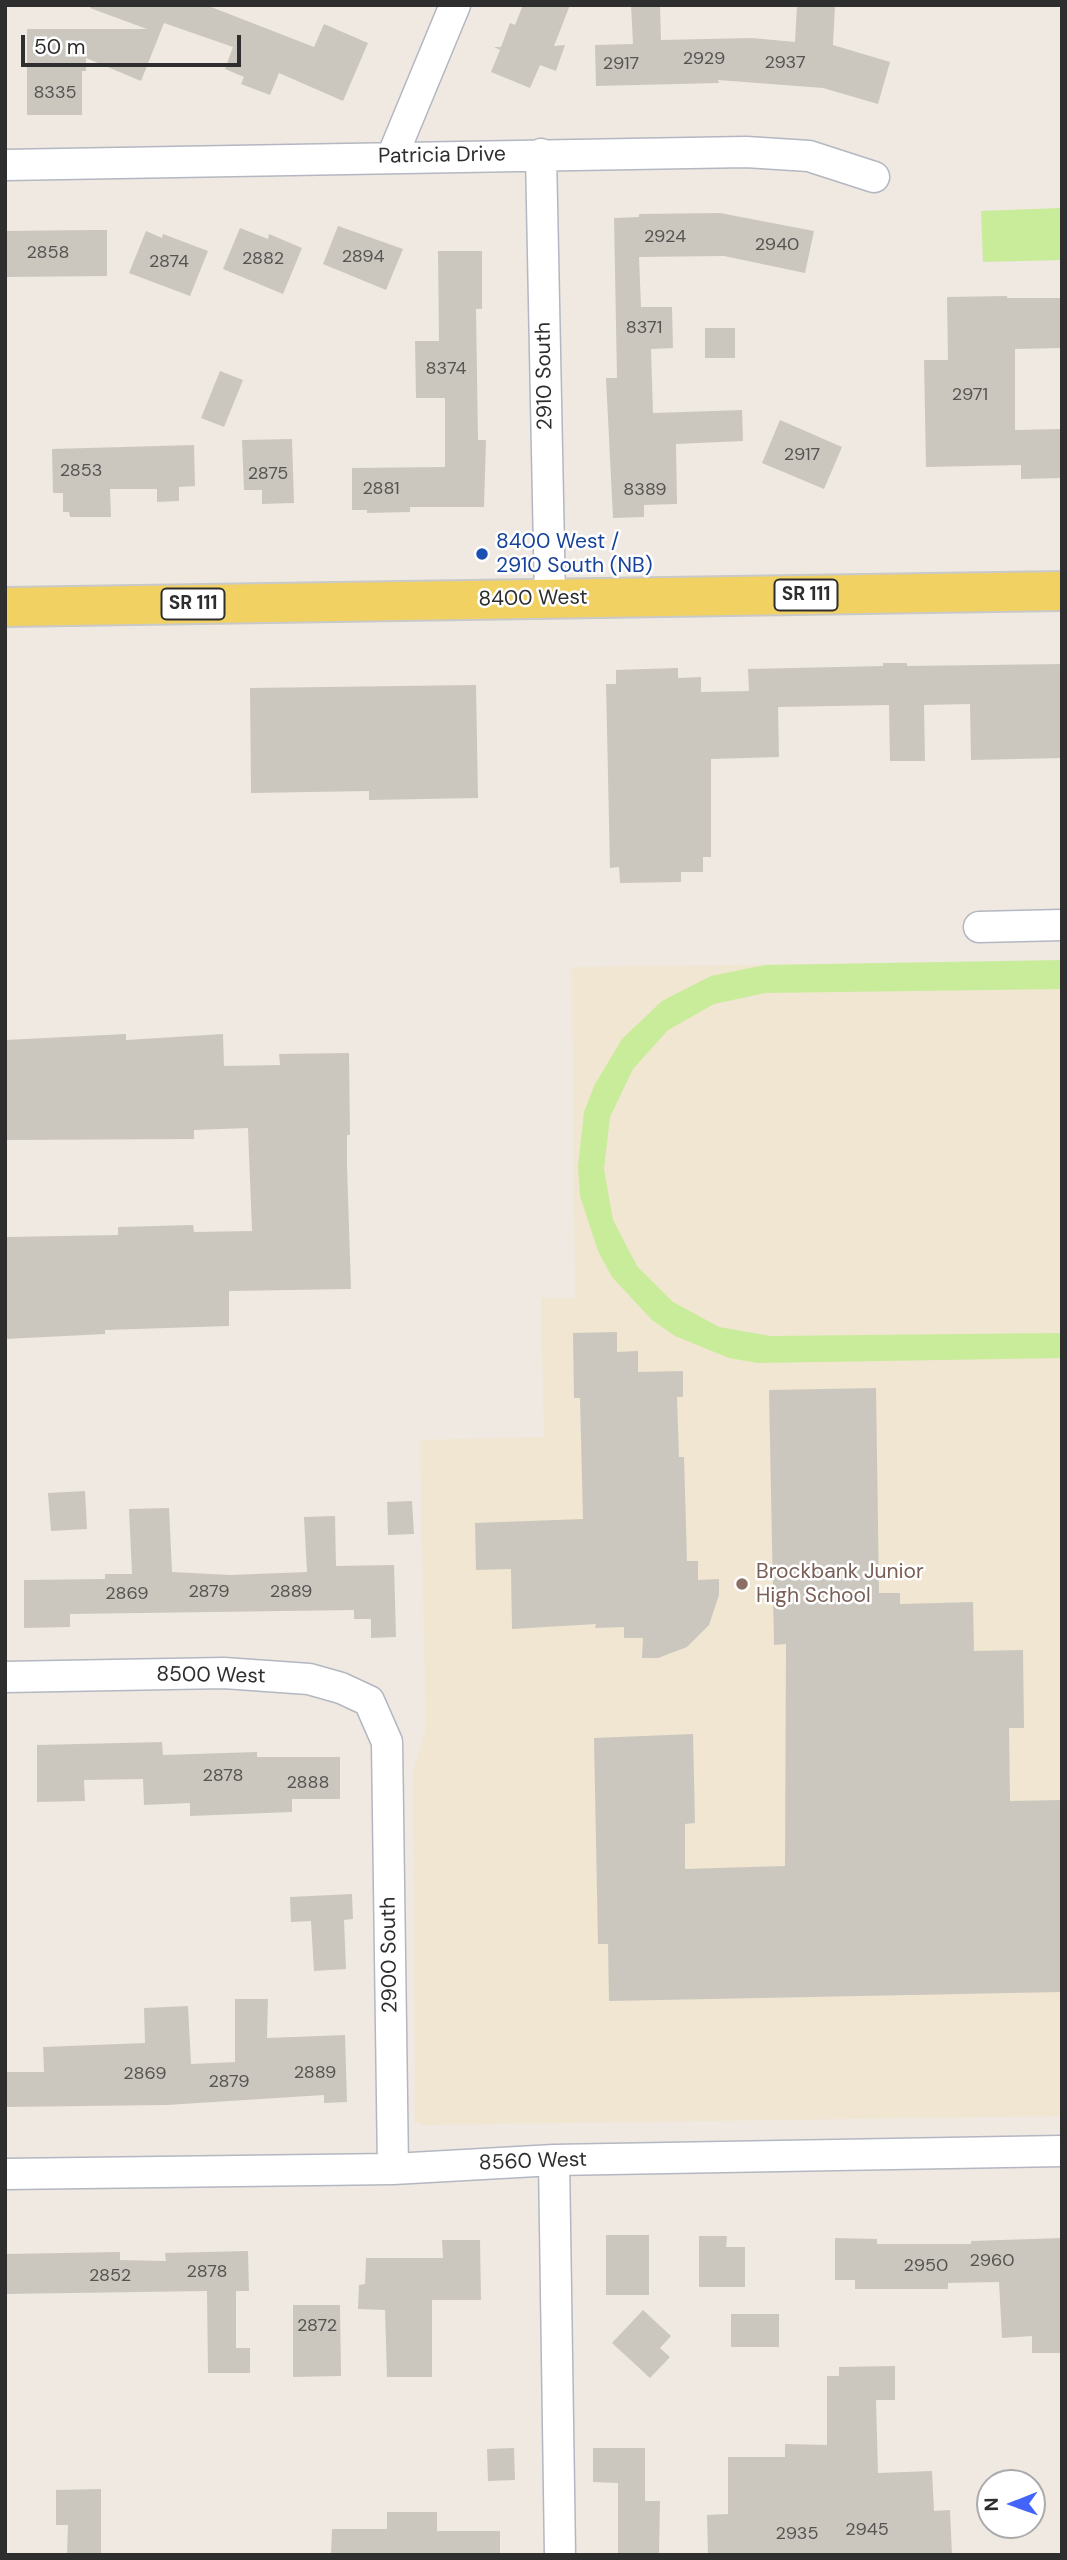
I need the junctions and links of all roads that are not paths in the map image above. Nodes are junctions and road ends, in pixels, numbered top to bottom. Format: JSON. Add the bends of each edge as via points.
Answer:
{"nodes":[{"id":1,"x":455,"y":5,"type":"edge"},
{"id":2,"x":541,"y":154,"type":"junction"},
{"id":3,"x":392,"y":158,"type":"junction"},
{"id":4,"x":5,"y":165,"type":"edge"},
{"id":5,"x":874,"y":177,"type":"dead end"},
{"id":6,"x":1062,"y":591,"type":"edge"},
{"id":7,"x":550,"y":599,"type":"junction"},
{"id":8,"x":5,"y":607,"type":"edge"},
{"id":9,"x":1062,"y":925,"type":"edge"},
{"id":10,"x":979,"y":927,"type":"dead end"},
{"id":11,"x":5,"y":1677,"type":"edge"},
{"id":12,"x":387,"y":1742,"type":"joint"},
{"id":13,"x":1062,"y":2151,"type":"edge"},
{"id":14,"x":554,"y":2160,"type":"junction"},
{"id":15,"x":393,"y":2169,"type":"junction"},
{"id":16,"x":5,"y":2174,"type":"edge"},
{"id":17,"x":560,"y":2555,"type":"edge"}],
"edges":[{"from":1,"to":3,"type":"street"},
{"from":2,"to":3,"type":"street","name":"Patricia Drive"},
{"from":2,"to":5,"type":"street","name":"Patricia Drive","via":[[785,152]]},
{"from":2,"to":7,"type":"street","name":"2910 South"},
{"from":3,"to":4,"type":"street","name":"Patricia Drive"},
{"from":6,"to":7,"type":"main road","name":"8400 West","number":"SR 111"},
{"from":7,"to":8,"type":"main road","name":"8400 West","number":"SR 111"},
{"from":9,"to":10,"type":"street"},
{"from":11,"to":12,"type":"street","name":"8500 West","via":[[224,1673],[309,1679],[369,1701]]},
{"from":12,"to":15,"type":"street","name":"2900 South"},
{"from":13,"to":14,"type":"street","name":"8560 West"},
{"from":14,"to":15,"type":"street","name":"8560 West"},
{"from":14,"to":17,"type":"street"},
{"from":15,"to":16,"type":"street","name":"8560 West"}]}
